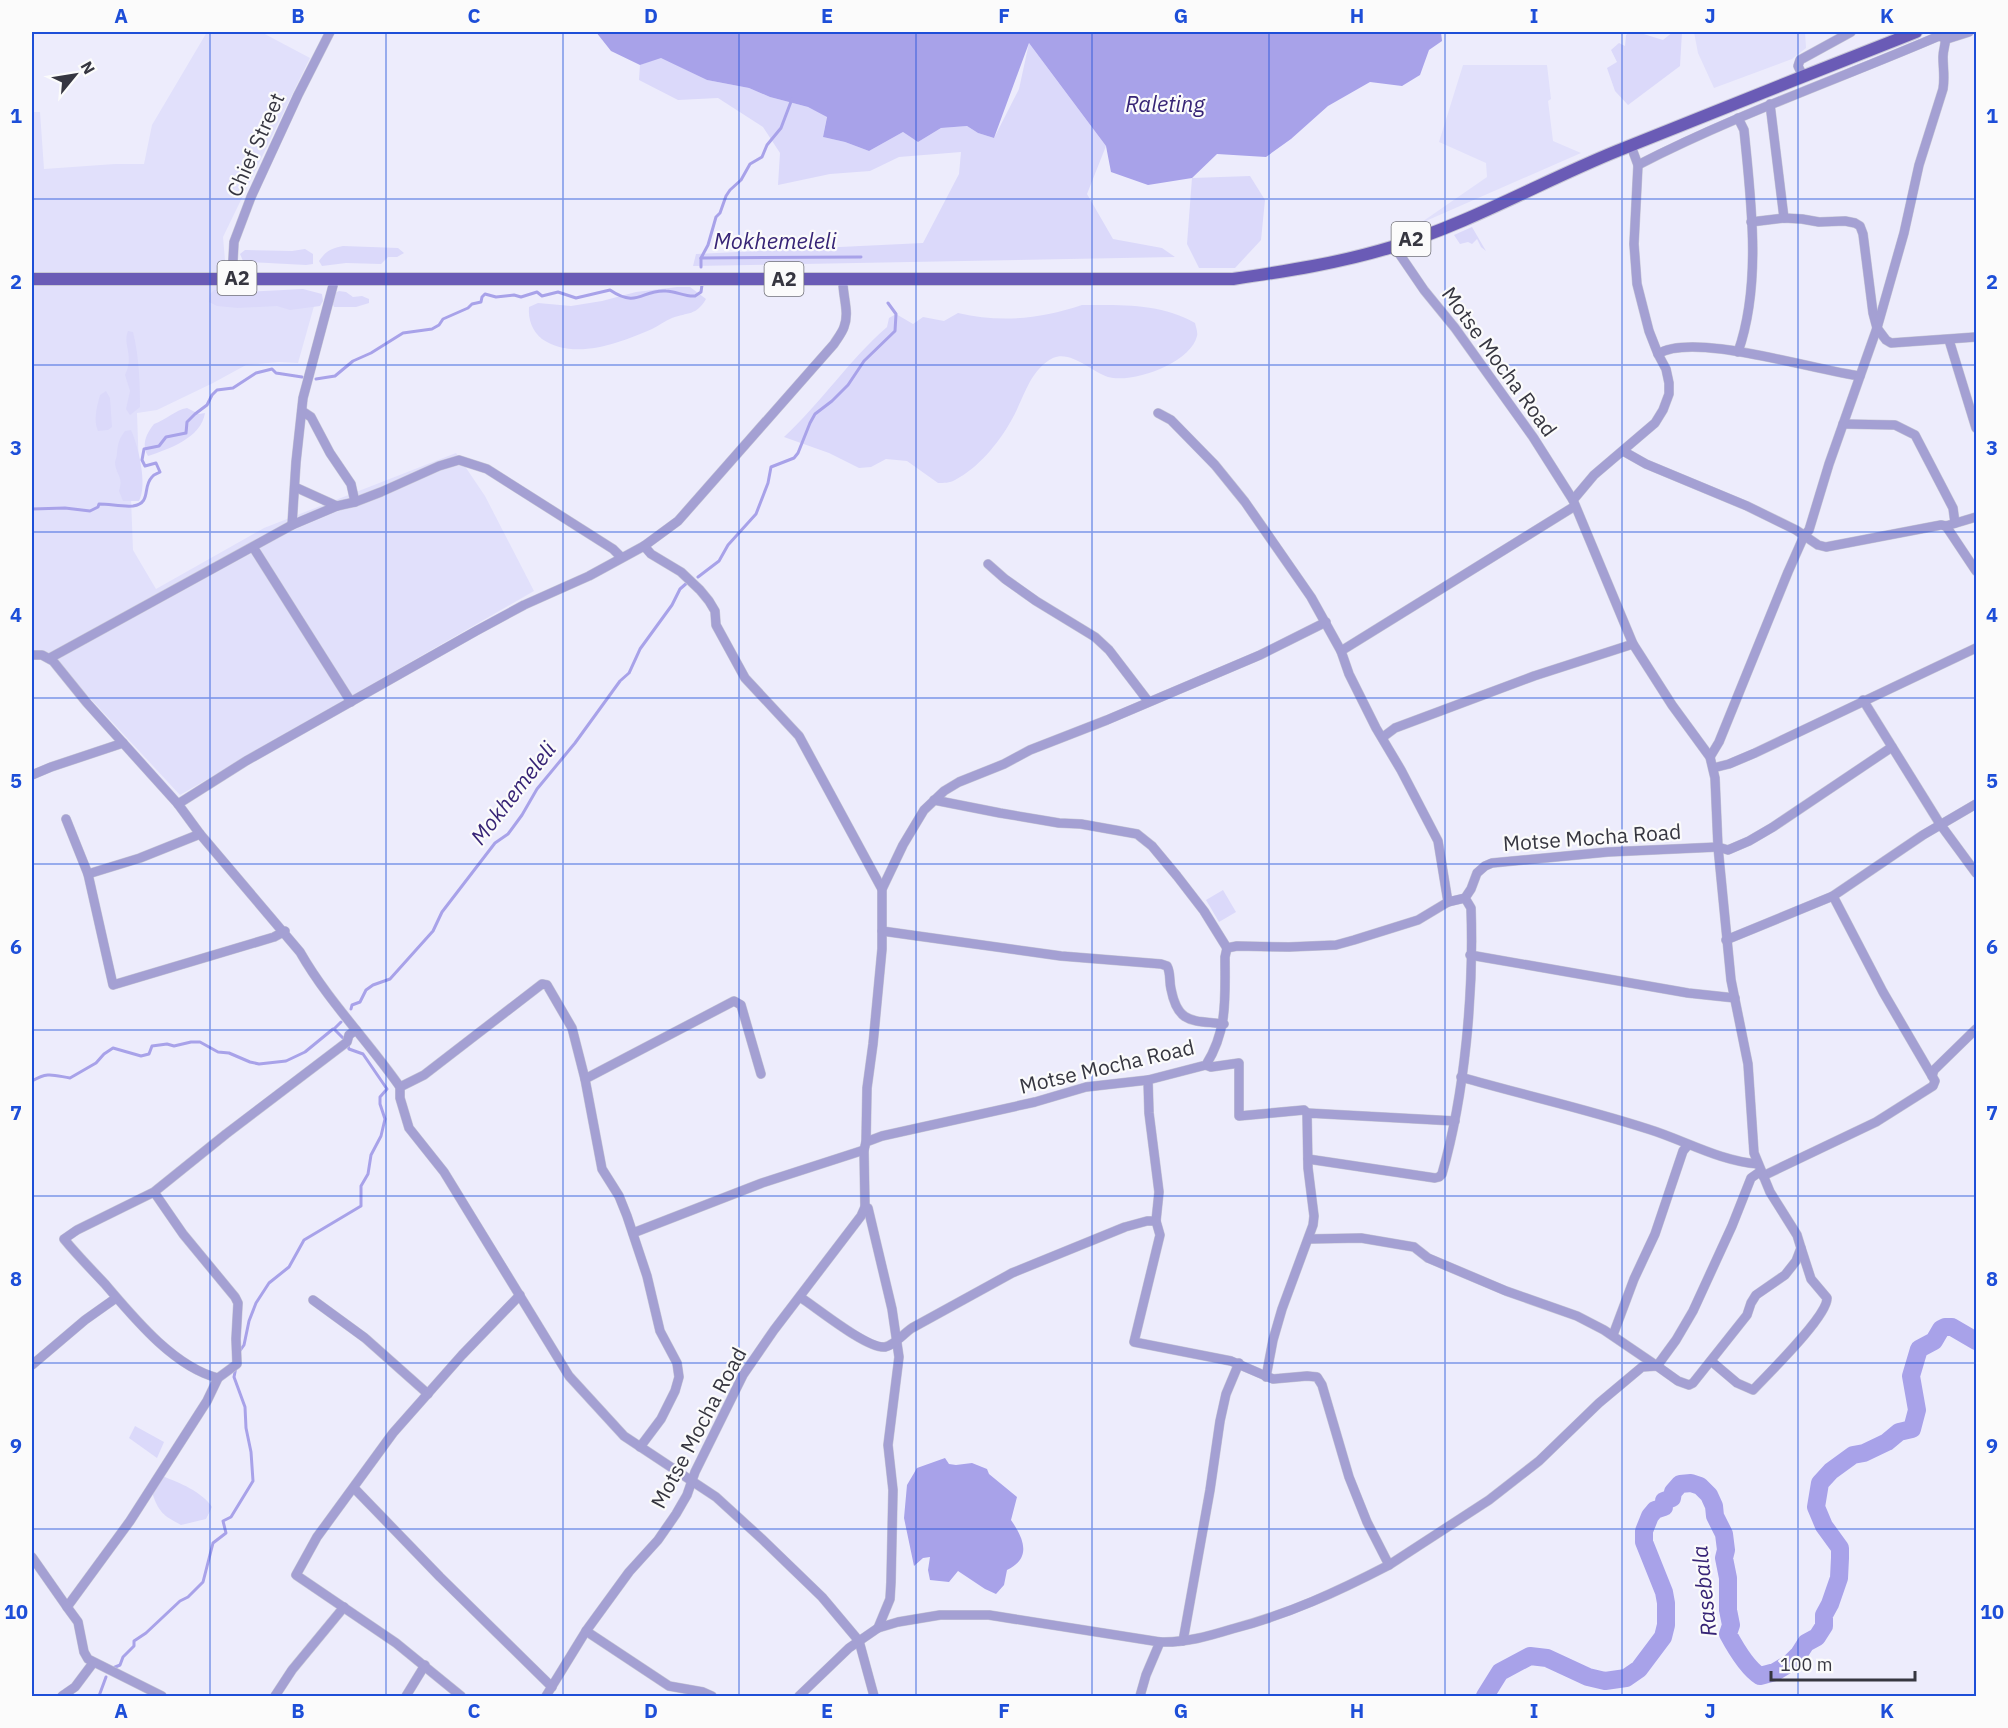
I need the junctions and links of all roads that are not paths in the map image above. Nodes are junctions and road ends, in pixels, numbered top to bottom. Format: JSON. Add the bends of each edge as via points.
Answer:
{"nodes":[{"id":1,"x":330,"y":32,"type":"edge"},
{"id":2,"x":1851,"y":32,"type":"edge"},
{"id":3,"x":1916,"y":32,"type":"edge"},
{"id":4,"x":1969,"y":32,"type":"edge"},
{"id":5,"x":1945,"y":35,"type":"edge"},
{"id":6,"x":1803,"y":76,"type":"junction"},
{"id":7,"x":1770,"y":104,"type":"junction"},
{"id":8,"x":1738,"y":118,"type":"junction"},
{"id":9,"x":1631,"y":146,"type":"junction"},
{"id":10,"x":1638,"y":165,"type":"junction"},
{"id":11,"x":1784,"y":218,"type":"junction"},
{"id":12,"x":1751,"y":222,"type":"junction"},
{"id":13,"x":1394,"y":246,"type":"junction"},
{"id":14,"x":232,"y":278,"type":"junction"},
{"id":15,"x":335,"y":278,"type":"junction"},
{"id":16,"x":32,"y":279,"type":"edge"},
{"id":17,"x":843,"y":279,"type":"junction"},
{"id":18,"x":1877,"y":328,"type":"junction"},
{"id":19,"x":1977,"y":337,"type":"edge"},
{"id":20,"x":1949,"y":340,"type":"junction"},
{"id":21,"x":1738,"y":352,"type":"junction"},
{"id":22,"x":1658,"y":354,"type":"junction"},
{"id":23,"x":1860,"y":376,"type":"junction"},
{"id":24,"x":302,"y":411,"type":"junction"},
{"id":25,"x":1158,"y":413,"type":"dead end"},
{"id":26,"x":1843,"y":424,"type":"junction"},
{"id":27,"x":1977,"y":428,"type":"edge"},
{"id":28,"x":1623,"y":451,"type":"junction"},
{"id":29,"x":295,"y":487,"type":"junction"},
{"id":30,"x":355,"y":502,"type":"junction"},
{"id":31,"x":1574,"y":503,"type":"junction"},
{"id":32,"x":337,"y":506,"type":"junction"},
{"id":33,"x":1977,"y":517,"type":"edge"},
{"id":34,"x":292,"y":525,"type":"junction"},
{"id":35,"x":1951,"y":525,"type":"junction"},
{"id":36,"x":1804,"y":536,"type":"junction"},
{"id":37,"x":644,"y":546,"type":"junction"},
{"id":38,"x":253,"y":548,"type":"junction"},
{"id":39,"x":621,"y":557,"type":"junction"},
{"id":40,"x":988,"y":564,"type":"dead end"},
{"id":41,"x":1977,"y":571,"type":"edge"},
{"id":42,"x":1326,"y":622,"type":"junction"},
{"id":43,"x":1633,"y":644,"type":"junction"},
{"id":44,"x":1977,"y":648,"type":"edge"},
{"id":45,"x":1341,"y":651,"type":"junction"},
{"id":46,"x":32,"y":655,"type":"edge"},
{"id":47,"x":50,"y":658,"type":"junction"},
{"id":48,"x":1863,"y":700,"type":"junction"},
{"id":49,"x":1148,"y":701,"type":"junction"},
{"id":50,"x":351,"y":702,"type":"junction"},
{"id":51,"x":1383,"y":737,"type":"junction"},
{"id":52,"x":123,"y":743,"type":"junction"},
{"id":53,"x":1892,"y":747,"type":"junction"},
{"id":54,"x":1710,"y":757,"type":"junction"},
{"id":55,"x":1713,"y":768,"type":"junction"},
{"id":56,"x":32,"y":776,"type":"edge"},
{"id":57,"x":934,"y":800,"type":"junction"},
{"id":58,"x":178,"y":804,"type":"junction"},
{"id":59,"x":1977,"y":804,"type":"edge"},
{"id":60,"x":66,"y":819,"type":"dead end"},
{"id":61,"x":1940,"y":824,"type":"junction"},
{"id":62,"x":200,"y":834,"type":"junction"},
{"id":63,"x":1718,"y":847,"type":"junction"},
{"id":64,"x":1977,"y":873,"type":"edge"},
{"id":65,"x":88,"y":874,"type":"junction"},
{"id":66,"x":882,"y":889,"type":"junction"},
{"id":67,"x":1833,"y":896,"type":"junction"},
{"id":68,"x":1465,"y":898,"type":"junction"},
{"id":69,"x":1448,"y":902,"type":"junction"},
{"id":70,"x":285,"y":932,"type":"junction"},
{"id":71,"x":882,"y":932,"type":"junction"},
{"id":72,"x":1726,"y":940,"type":"junction"},
{"id":73,"x":1227,"y":948,"type":"junction"},
{"id":74,"x":1470,"y":955,"type":"junction"},
{"id":75,"x":1735,"y":998,"type":"junction"},
{"id":76,"x":1224,"y":1024,"type":"junction"},
{"id":77,"x":1977,"y":1029,"type":"edge"},
{"id":78,"x":356,"y":1030,"type":"junction"},
{"id":79,"x":1206,"y":1065,"type":"junction"},
{"id":80,"x":761,"y":1074,"type":"dead end"},
{"id":81,"x":1932,"y":1076,"type":"junction"},
{"id":82,"x":1461,"y":1077,"type":"junction"},
{"id":83,"x":585,"y":1079,"type":"junction"},
{"id":84,"x":1148,"y":1080,"type":"junction"},
{"id":85,"x":400,"y":1087,"type":"junction"},
{"id":86,"x":1307,"y":1113,"type":"junction"},
{"id":87,"x":1455,"y":1121,"type":"junction"},
{"id":88,"x":1688,"y":1145,"type":"junction"},
{"id":89,"x":865,"y":1146,"type":"junction"},
{"id":90,"x":1308,"y":1159,"type":"junction"},
{"id":91,"x":1760,"y":1170,"type":"junction"},
{"id":92,"x":154,"y":1192,"type":"junction"},
{"id":93,"x":865,"y":1207,"type":"junction"},
{"id":94,"x":1156,"y":1221,"type":"junction"},
{"id":95,"x":633,"y":1233,"type":"junction"},
{"id":96,"x":1310,"y":1239,"type":"junction"},
{"id":97,"x":1801,"y":1248,"type":"junction"},
{"id":98,"x":520,"y":1295,"type":"junction"},
{"id":99,"x":800,"y":1297,"type":"junction"},
{"id":100,"x":116,"y":1298,"type":"junction"},
{"id":101,"x":313,"y":1300,"type":"dead end"},
{"id":102,"x":1613,"y":1335,"type":"junction"},
{"id":103,"x":898,"y":1340,"type":"junction"},
{"id":104,"x":1712,"y":1361,"type":"junction"},
{"id":105,"x":1239,"y":1363,"type":"junction"},
{"id":106,"x":32,"y":1365,"type":"edge"},
{"id":107,"x":1657,"y":1366,"type":"junction"},
{"id":108,"x":1266,"y":1377,"type":"junction"},
{"id":109,"x":218,"y":1378,"type":"junction"},
{"id":110,"x":428,"y":1394,"type":"junction"},
{"id":111,"x":640,"y":1447,"type":"junction"},
{"id":112,"x":692,"y":1482,"type":"junction"},
{"id":113,"x":354,"y":1488,"type":"junction"},
{"id":114,"x":32,"y":1557,"type":"edge"},
{"id":115,"x":1389,"y":1564,"type":"junction"},
{"id":116,"x":67,"y":1607,"type":"junction"},
{"id":117,"x":344,"y":1607,"type":"junction"},
{"id":118,"x":878,"y":1628,"type":"junction"},
{"id":119,"x":586,"y":1631,"type":"junction"},
{"id":120,"x":859,"y":1641,"type":"junction"},
{"id":121,"x":1183,"y":1641,"type":"junction"},
{"id":122,"x":1160,"y":1642,"type":"junction"},
{"id":123,"x":93,"y":1663,"type":"junction"},
{"id":124,"x":424,"y":1665,"type":"junction"},
{"id":125,"x":552,"y":1687,"type":"junction"},
{"id":126,"x":62,"y":1696,"type":"edge"},
{"id":127,"x":162,"y":1696,"type":"edge"},
{"id":128,"x":275,"y":1696,"type":"edge"},
{"id":129,"x":406,"y":1696,"type":"edge"},
{"id":130,"x":461,"y":1696,"type":"edge"},
{"id":131,"x":546,"y":1696,"type":"edge"},
{"id":132,"x":712,"y":1696,"type":"edge"},
{"id":133,"x":799,"y":1696,"type":"edge"},
{"id":134,"x":874,"y":1696,"type":"edge"},
{"id":135,"x":1140,"y":1696,"type":"edge"}],
"edges":[{"from":1,"to":14,"type":"street","name":"Chief Street","via":[[251,197],[234,242]]},
{"from":2,"to":6,"type":"street","via":[[1800,60],[1798,66]]},
{"from":3,"to":6,"type":"main road","number":"A2"},
{"from":4,"to":5,"type":"street"},
{"from":5,"to":7,"type":"street"},
{"from":5,"to":18,"type":"street","via":[[1943,88]]},
{"from":6,"to":9,"type":"main road","number":"A2"},
{"from":7,"to":8,"type":"street"},
{"from":7,"to":11,"type":"street"},
{"from":8,"to":10,"type":"street"},
{"from":8,"to":12,"type":"street","via":[[1744,130]]},
{"from":9,"to":10,"type":"street"},
{"from":9,"to":13,"type":"main road","number":"A2","via":[[1509,201]]},
{"from":10,"to":22,"type":"street","via":[[1634,244],[1637,284]]},
{"from":11,"to":12,"type":"street"},
{"from":11,"to":18,"type":"street","via":[[1845,221],[1860,226]]},
{"from":12,"to":21,"type":"street","via":[[1751,278]]},
{"from":13,"to":17,"type":"main road","number":"A2","via":[[1326,265],[1233,279]]},
{"from":13,"to":31,"type":"street","name":"Motse Mocha Road","via":[[1533,437]]},
{"from":14,"to":15,"type":"main road","number":"A2"},
{"from":14,"to":16,"type":"main road","number":"A2"},
{"from":15,"to":17,"type":"main road","number":"A2"},
{"from":15,"to":24,"type":"street"},
{"from":17,"to":37,"type":"street","via":[[845,327],[834,344],[678,521]]},
{"from":18,"to":20,"type":"street","via":[[1891,343]]},
{"from":18,"to":23,"type":"street"},
{"from":19,"to":20,"type":"street"},
{"from":20,"to":27,"type":"street"},
{"from":21,"to":22,"type":"street","via":[[1682,347]]},
{"from":21,"to":23,"type":"street"},
{"from":22,"to":28,"type":"street","via":[[1669,383],[1663,410],[1655,423]]},
{"from":23,"to":26,"type":"street"},
{"from":24,"to":29,"type":"street"},
{"from":24,"to":30,"type":"street","via":[[311,417],[351,484]]},
{"from":25,"to":42,"type":"street","via":[[1171,420],[1215,465],[1245,502]]},
{"from":26,"to":35,"type":"street","via":[[1895,425],[1914,435],[1953,508]]},
{"from":26,"to":36,"type":"street"},
{"from":28,"to":31,"type":"street","via":[[1594,475]]},
{"from":28,"to":36,"type":"street","via":[[1748,506]]},
{"from":29,"to":32,"type":"street"},
{"from":29,"to":34,"type":"street"},
{"from":30,"to":32,"type":"street"},
{"from":30,"to":39,"type":"street","via":[[459,460],[487,469]]},
{"from":31,"to":43,"type":"street","name":"Motse Mocha Road"},
{"from":31,"to":45,"type":"street"},
{"from":32,"to":34,"type":"street"},
{"from":33,"to":35,"type":"street"},
{"from":34,"to":38,"type":"street"},
{"from":35,"to":36,"type":"street","via":[[1826,547]]},
{"from":35,"to":41,"type":"street"},
{"from":36,"to":54,"type":"street"},
{"from":37,"to":39,"type":"street"},
{"from":37,"to":66,"type":"street","via":[[681,572],[705,596],[745,678],[799,736]]},
{"from":38,"to":47,"type":"street"},
{"from":38,"to":50,"type":"street"},
{"from":39,"to":50,"type":"street","via":[[524,605]]},
{"from":40,"to":49,"type":"street","via":[[1028,596],[1102,644]]},
{"from":42,"to":45,"type":"street"},
{"from":42,"to":49,"type":"street","via":[[1260,655]]},
{"from":43,"to":51,"type":"street","via":[[1534,676],[1395,728]]},
{"from":43,"to":54,"type":"street","name":"Motse Mocha Road"},
{"from":44,"to":48,"type":"street"},
{"from":45,"to":51,"type":"street"},
{"from":46,"to":47,"type":"street"},
{"from":47,"to":52,"type":"street"},
{"from":48,"to":53,"type":"street"},
{"from":48,"to":55,"type":"street","via":[[1755,753]]},
{"from":49,"to":57,"type":"street","via":[[959,782]]},
{"from":50,"to":58,"type":"street"},
{"from":51,"to":69,"type":"street","via":[[1438,841]]},
{"from":52,"to":56,"type":"street"},
{"from":52,"to":58,"type":"street"},
{"from":53,"to":61,"type":"street"},
{"from":53,"to":63,"type":"street","via":[[1749,841],[1728,850]]},
{"from":54,"to":55,"type":"street","name":"Motse Mocha Road"},
{"from":55,"to":63,"type":"street","name":"Motse Mocha Road"},
{"from":57,"to":66,"type":"street","via":[[914,825]]},
{"from":57,"to":73,"type":"street","via":[[1137,834],[1177,876]]},
{"from":58,"to":62,"type":"street"},
{"from":59,"to":61,"type":"street"},
{"from":60,"to":65,"type":"street"},
{"from":61,"to":64,"type":"street"},
{"from":61,"to":67,"type":"street"},
{"from":62,"to":65,"type":"street"},
{"from":62,"to":70,"type":"street"},
{"from":63,"to":68,"type":"street","name":"Motse Mocha Road","via":[[1492,863],[1477,873]]},
{"from":63,"to":72,"type":"street"},
{"from":65,"to":70,"type":"street","via":[[113,985]]},
{"from":66,"to":71,"type":"street"},
{"from":67,"to":72,"type":"street"},
{"from":67,"to":81,"type":"street"},
{"from":68,"to":69,"type":"street"},
{"from":68,"to":74,"type":"street","via":[[1471,908]]},
{"from":69,"to":73,"type":"street","via":[[1418,920],[1336,945]]},
{"from":70,"to":78,"type":"street"},
{"from":71,"to":76,"type":"street","via":[[1061,956],[1161,964],[1170,971],[1173,999],[1182,1016]]},
{"from":71,"to":89,"type":"street"},
{"from":72,"to":75,"type":"street"},
{"from":73,"to":76,"type":"street","name":"Motse Mocha Road"},
{"from":74,"to":75,"type":"street"},
{"from":74,"to":82,"type":"street"},
{"from":75,"to":91,"type":"street","via":[[1748,1064],[1754,1153]]},
{"from":76,"to":79,"type":"street","name":"Motse Mocha Road"},
{"from":77,"to":81,"type":"street"},
{"from":78,"to":85,"type":"street"},
{"from":78,"to":92,"type":"street","via":[[347,1042]]},
{"from":79,"to":84,"type":"street","name":"Motse Mocha Road"},
{"from":79,"to":86,"type":"street","via":[[1239,1063],[1239,1116],[1304,1110]]},
{"from":80,"to":83,"type":"street","via":[[741,1005],[734,1001]]},
{"from":81,"to":91,"type":"street","via":[[1933,1086],[1876,1122]]},
{"from":82,"to":87,"type":"street"},
{"from":82,"to":88,"type":"street","via":[[1604,1115]]},
{"from":83,"to":85,"type":"street","via":[[572,1028],[545,984],[424,1075]]},
{"from":83,"to":95,"type":"street","via":[[602,1169],[619,1196]]},
{"from":84,"to":89,"type":"street","name":"Motse Mocha Road","via":[[1086,1087],[882,1136]]},
{"from":84,"to":94,"type":"street","via":[[1159,1192]]},
{"from":85,"to":98,"type":"street","via":[[409,1128],[444,1172]]},
{"from":86,"to":87,"type":"street"},
{"from":86,"to":90,"type":"street"},
{"from":87,"to":90,"type":"street","via":[[1439,1177]]},
{"from":88,"to":91,"type":"street"},
{"from":88,"to":102,"type":"street"},
{"from":89,"to":93,"type":"street"},
{"from":89,"to":95,"type":"street","name":"Motse Mocha Road"},
{"from":90,"to":96,"type":"street","via":[[1314,1216]]},
{"from":91,"to":97,"type":"street"},
{"from":91,"to":107,"type":"street","via":[[1751,1178],[1693,1311]]},
{"from":92,"to":100,"type":"street","via":[[64,1239]]},
{"from":92,"to":109,"type":"street","via":[[238,1303],[237,1364]]},
{"from":93,"to":99,"type":"street","name":"Motse Mocha Road","via":[[855,1226]]},
{"from":93,"to":103,"type":"street"},
{"from":94,"to":103,"type":"street","via":[[1125,1227],[1012,1273],[912,1328]]},
{"from":94,"to":105,"type":"street","via":[[1160,1234],[1134,1342]]},
{"from":95,"to":111,"type":"street","via":[[660,1331],[677,1363],[679,1377],[661,1419]]},
{"from":96,"to":102,"type":"street","via":[[1361,1238],[1407,1244],[1428,1258],[1577,1316]]},
{"from":96,"to":108,"type":"street","via":[[1282,1309]]},
{"from":97,"to":104,"type":"street","via":[[1785,1275],[1756,1295],[1748,1315]]},
{"from":97,"to":104,"type":"street","via":[[1811,1279],[1827,1298],[1825,1310],[1753,1390],[1737,1383]]},
{"from":98,"to":110,"type":"street"},
{"from":98,"to":111,"type":"street","via":[[569,1376],[624,1436]]},
{"from":99,"to":103,"type":"street","via":[[870,1344],[886,1347]]},
{"from":99,"to":112,"type":"street","name":"Motse Mocha Road","via":[[743,1375]]},
{"from":100,"to":106,"type":"street"},
{"from":100,"to":109,"type":"street","via":[[157,1340],[202,1374]]},
{"from":101,"to":110,"type":"street"},
{"from":102,"to":107,"type":"street"},
{"from":103,"to":118,"type":"street","via":[[888,1445],[893,1490],[890,1599]]},
{"from":104,"to":107,"type":"street","via":[[1689,1385]]},
{"from":105,"to":108,"type":"street"},
{"from":105,"to":121,"type":"street","via":[[1220,1421]]},
{"from":107,"to":115,"type":"street","via":[[1642,1367],[1539,1461],[1489,1500]]},
{"from":108,"to":115,"type":"street","via":[[1320,1379],[1349,1477]]},
{"from":109,"to":116,"type":"street","via":[[130,1521]]},
{"from":110,"to":113,"type":"street","via":[[393,1433]]},
{"from":111,"to":112,"type":"street"},
{"from":112,"to":119,"type":"street","name":"Motse Mocha Road","via":[[676,1514]]},
{"from":112,"to":120,"type":"street","via":[[716,1497],[792,1567]]},
{"from":113,"to":117,"type":"street","via":[[317,1537],[296,1575]]},
{"from":113,"to":125,"type":"street"},
{"from":114,"to":116,"type":"street"},
{"from":115,"to":121,"type":"street","via":[[1275,1618]]},
{"from":116,"to":123,"type":"street","via":[[78,1622],[84,1652]]},
{"from":117,"to":124,"type":"street"},
{"from":117,"to":128,"type":"street"},
{"from":118,"to":120,"type":"street"},
{"from":118,"to":122,"type":"street","via":[[940,1615],[989,1615]]},
{"from":119,"to":125,"type":"street","name":"Motse Mocha Road"},
{"from":119,"to":132,"type":"street","via":[[669,1686]]},
{"from":120,"to":133,"type":"street"},
{"from":120,"to":134,"type":"street"},
{"from":121,"to":122,"type":"street"},
{"from":122,"to":135,"type":"street"},
{"from":123,"to":126,"type":"street","via":[[75,1687]]},
{"from":123,"to":127,"type":"street"},
{"from":124,"to":129,"type":"street"},
{"from":124,"to":130,"type":"street"},
{"from":125,"to":131,"type":"street","name":"Motse Mocha Road"}]}
